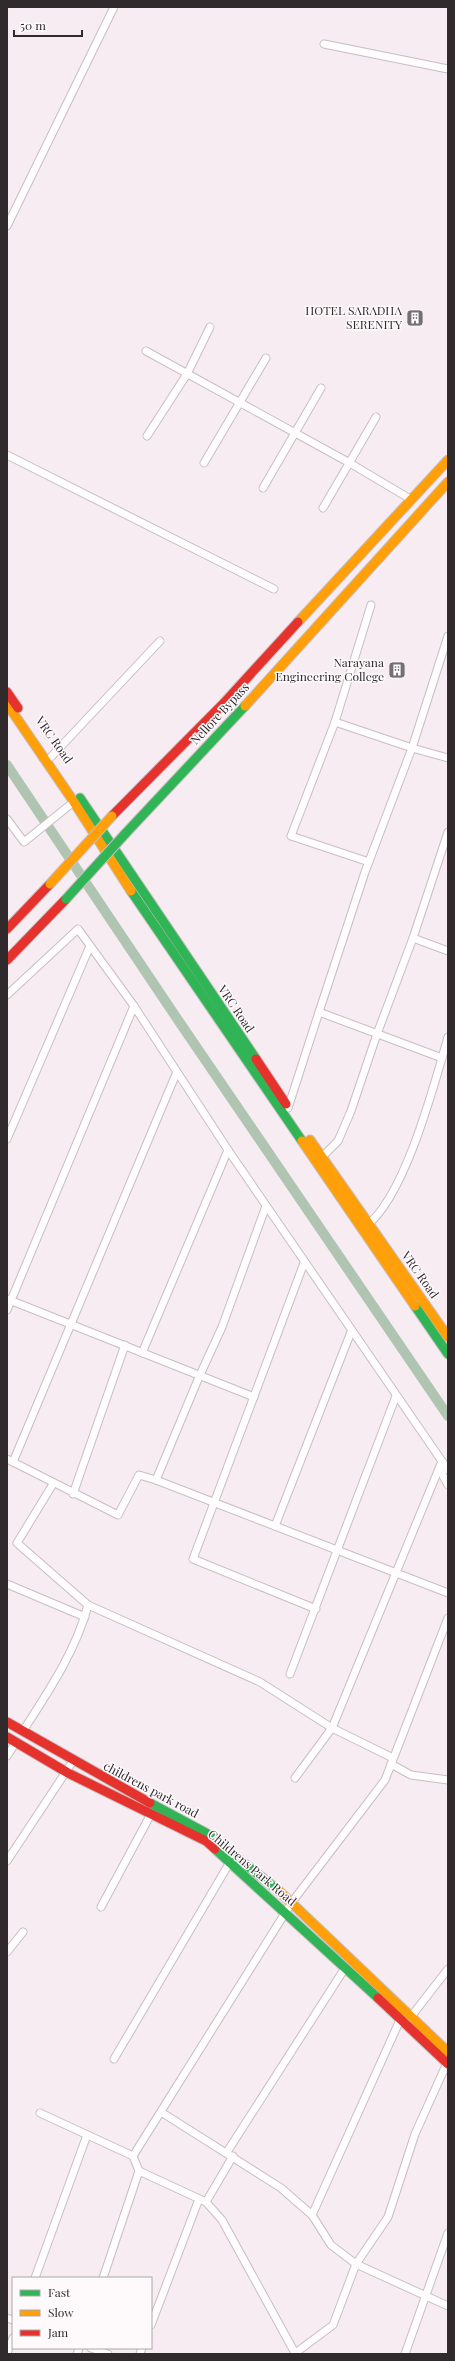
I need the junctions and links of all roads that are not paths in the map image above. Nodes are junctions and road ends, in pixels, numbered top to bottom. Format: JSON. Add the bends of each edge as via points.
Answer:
{"nodes":[{"id":1,"x":114,"y":7,"type":"edge"},
{"id":2,"x":324,"y":44,"type":"dead end"},
{"id":3,"x":448,"y":69,"type":"edge"},
{"id":4,"x":7,"y":226,"type":"edge"},
{"id":5,"x":210,"y":327,"type":"dead end"},
{"id":6,"x":146,"y":351,"type":"dead end"},
{"id":7,"x":266,"y":358,"type":"dead end"},
{"id":8,"x":187,"y":374,"type":"junction"},
{"id":9,"x":321,"y":388,"type":"dead end"},
{"id":10,"x":240,"y":403,"type":"junction"},
{"id":11,"x":376,"y":417,"type":"dead end"},
{"id":12,"x":295,"y":433,"type":"junction"},
{"id":13,"x":147,"y":436,"type":"dead end"},
{"id":14,"x":7,"y":455,"type":"edge"},
{"id":15,"x":448,"y":460,"type":"edge"},
{"id":16,"x":348,"y":462,"type":"junction"},
{"id":17,"x":204,"y":463,"type":"dead end"},
{"id":18,"x":448,"y":482,"type":"edge"},
{"id":19,"x":263,"y":488,"type":"dead end"},
{"id":20,"x":412,"y":500,"type":"junction"},
{"id":21,"x":323,"y":508,"type":"dead end"},
{"id":22,"x":274,"y":589,"type":"dead end"},
{"id":23,"x":371,"y":605,"type":"dead end"},
{"id":24,"x":448,"y":636,"type":"edge"},
{"id":25,"x":160,"y":641,"type":"dead end"},
{"id":26,"x":7,"y":692,"type":"edge"},
{"id":27,"x":7,"y":704,"type":"edge"},
{"id":28,"x":335,"y":722,"type":"junction"},
{"id":29,"x":412,"y":748,"type":"junction"},
{"id":30,"x":51,"y":757,"type":"junction"},
{"id":31,"x":448,"y":758,"type":"edge"},
{"id":32,"x":77,"y":799,"type":"junction"},
{"id":33,"x":7,"y":819,"type":"edge"},
{"id":34,"x":448,"y":832,"type":"edge"},
{"id":35,"x":369,"y":862,"type":"junction"},
{"id":36,"x":7,"y":929,"type":"edge"},
{"id":37,"x":413,"y":938,"type":"junction"},
{"id":38,"x":90,"y":946,"type":"junction"},
{"id":39,"x":448,"y":950,"type":"edge"},
{"id":40,"x":7,"y":960,"type":"edge"},
{"id":41,"x":7,"y":995,"type":"edge"},
{"id":42,"x":134,"y":1006,"type":"junction"},
{"id":43,"x":319,"y":1012,"type":"junction"},
{"id":44,"x":377,"y":1034,"type":"junction"},
{"id":45,"x":448,"y":1037,"type":"edge"},
{"id":46,"x":442,"y":1058,"type":"junction"},
{"id":47,"x":176,"y":1074,"type":"junction"},
{"id":48,"x":288,"y":1108,"type":"junction"},
{"id":49,"x":7,"y":1139,"type":"edge"},
{"id":50,"x":228,"y":1150,"type":"junction"},
{"id":51,"x":322,"y":1157,"type":"junction"},
{"id":52,"x":266,"y":1206,"type":"junction"},
{"id":53,"x":366,"y":1227,"type":"junction"},
{"id":54,"x":304,"y":1263,"type":"junction"},
{"id":55,"x":9,"y":1299,"type":"edge"},
{"id":56,"x":7,"y":1310,"type":"edge"},
{"id":57,"x":71,"y":1323,"type":"junction"},
{"id":58,"x":351,"y":1332,"type":"junction"},
{"id":59,"x":448,"y":1337,"type":"edge"},
{"id":60,"x":125,"y":1346,"type":"junction"},
{"id":61,"x":142,"y":1353,"type":"junction"},
{"id":62,"x":448,"y":1354,"type":"edge"},
{"id":63,"x":199,"y":1377,"type":"junction"},
{"id":64,"x":396,"y":1396,"type":"junction"},
{"id":65,"x":254,"y":1397,"type":"junction"},
{"id":66,"x":10,"y":1461,"type":"edge"},
{"id":67,"x":442,"y":1461,"type":"junction"},
{"id":68,"x":440,"y":1470,"type":"junction"},
{"id":69,"x":448,"y":1470,"type":"edge"},
{"id":70,"x":156,"y":1480,"type":"junction"},
{"id":71,"x":53,"y":1484,"type":"junction"},
{"id":72,"x":448,"y":1485,"type":"edge"},
{"id":73,"x":74,"y":1494,"type":"junction"},
{"id":74,"x":216,"y":1501,"type":"junction"},
{"id":75,"x":275,"y":1526,"type":"junction"},
{"id":76,"x":338,"y":1552,"type":"junction"},
{"id":77,"x":395,"y":1574,"type":"junction"},
{"id":78,"x":7,"y":1584,"type":"edge"},
{"id":79,"x":448,"y":1594,"type":"edge"},
{"id":80,"x":88,"y":1605,"type":"junction"},
{"id":81,"x":316,"y":1609,"type":"junction"},
{"id":82,"x":85,"y":1617,"type":"junction"},
{"id":83,"x":448,"y":1618,"type":"edge"},
{"id":84,"x":290,"y":1674,"type":"dead end"},
{"id":85,"x":7,"y":1722,"type":"edge"},
{"id":86,"x":332,"y":1728,"type":"junction"},
{"id":87,"x":22,"y":1732,"type":"junction"},
{"id":88,"x":7,"y":1737,"type":"edge"},
{"id":89,"x":16,"y":1742,"type":"junction"},
{"id":90,"x":7,"y":1756,"type":"edge"},
{"id":91,"x":392,"y":1761,"type":"junction"},
{"id":92,"x":73,"y":1762,"type":"junction"},
{"id":93,"x":68,"y":1773,"type":"junction"},
{"id":94,"x":296,"y":1778,"type":"dead end"},
{"id":95,"x":448,"y":1780,"type":"edge"},
{"id":96,"x":151,"y":1814,"type":"junction"},
{"id":97,"x":7,"y":1861,"type":"edge"},
{"id":98,"x":230,"y":1862,"type":"junction"},
{"id":99,"x":292,"y":1902,"type":"junction"},
{"id":100,"x":101,"y":1907,"type":"dead end"},
{"id":101,"x":286,"y":1912,"type":"junction"},
{"id":102,"x":23,"y":1932,"type":"dead end"},
{"id":103,"x":7,"y":1952,"type":"edge"},
{"id":104,"x":345,"y":1968,"type":"junction"},
{"id":105,"x":448,"y":1969,"type":"edge"},
{"id":106,"x":367,"y":1982,"type":"junction"},
{"id":107,"x":410,"y":2018,"type":"junction"},
{"id":108,"x":400,"y":2020,"type":"junction"},
{"id":109,"x":448,"y":2052,"type":"edge"},
{"id":110,"x":114,"y":2059,"type":"dead end"},
{"id":111,"x":448,"y":2064,"type":"edge"},
{"id":112,"x":161,"y":2112,"type":"junction"},
{"id":113,"x":40,"y":2113,"type":"dead end"},
{"id":114,"x":87,"y":2135,"type":"junction"},
{"id":115,"x":230,"y":2154,"type":"junction"},
{"id":116,"x":133,"y":2156,"type":"junction"},
{"id":117,"x":139,"y":2171,"type":"junction"},
{"id":118,"x":202,"y":2201,"type":"junction"},
{"id":119,"x":312,"y":2215,"type":"junction"},
{"id":120,"x":448,"y":2233,"type":"edge"},
{"id":121,"x":356,"y":2264,"type":"junction"},
{"id":122,"x":35,"y":2277,"type":"edge"},
{"id":123,"x":103,"y":2277,"type":"edge"},
{"id":124,"x":424,"y":2295,"type":"junction"},
{"id":125,"x":448,"y":2306,"type":"edge"},
{"id":126,"x":152,"y":2323,"type":"edge"},
{"id":127,"x":12,"y":2340,"type":"edge"},
{"id":128,"x":94,"y":2349,"type":"edge"},
{"id":129,"x":7,"y":2353,"type":"edge"},
{"id":130,"x":108,"y":2354,"type":"edge"},
{"id":131,"x":294,"y":2354,"type":"edge"},
{"id":132,"x":405,"y":2354,"type":"edge"}],
"edges":[{"from":1,"to":4,"type":"street"},
{"from":2,"to":3,"type":"street"},
{"from":5,"to":8,"type":"street"},
{"from":6,"to":8,"type":"street"},
{"from":7,"to":10,"type":"street"},
{"from":8,"to":10,"type":"street"},
{"from":8,"to":13,"type":"street"},
{"from":9,"to":12,"type":"street"},
{"from":10,"to":12,"type":"street"},
{"from":10,"to":17,"type":"street"},
{"from":11,"to":16,"type":"street"},
{"from":12,"to":16,"type":"street"},
{"from":12,"to":19,"type":"street"},
{"from":14,"to":22,"type":"street"},
{"from":15,"to":20,"type":"main road","name":"Nellore Bypass"},
{"from":16,"to":20,"type":"street"},
{"from":16,"to":21,"type":"street"},
{"from":18,"to":40,"type":"main road","name":"Nellore Bypass","bridge":true,"via":[[239,712]]},
{"from":20,"to":36,"type":"main road","name":"Nellore Bypass","bridge":true,"via":[[224,703],[112,816]]},
{"from":23,"to":28,"type":"street"},
{"from":24,"to":29,"type":"street"},
{"from":25,"to":30,"type":"street"},
{"from":26,"to":30,"type":"main road","name":"VRC Road"},
{"from":27,"to":32,"type":"main road"},
{"from":28,"to":29,"type":"street"},
{"from":28,"to":35,"type":"street","via":[[291,836]]},
{"from":29,"to":31,"type":"street"},
{"from":29,"to":35,"type":"street"},
{"from":30,"to":32,"type":"main road","name":"VRC Road"},
{"from":32,"to":33,"type":"street","via":[[24,842]]},
{"from":32,"to":48,"type":"main road","name":"VRC Road"},
{"from":32,"to":53,"type":"main road","via":[[120,875]]},
{"from":34,"to":37,"type":"street"},
{"from":35,"to":43,"type":"street"},
{"from":37,"to":39,"type":"street"},
{"from":37,"to":44,"type":"street"},
{"from":38,"to":41,"type":"street","via":[[78,929]]},
{"from":38,"to":42,"type":"street"},
{"from":38,"to":49,"type":"street"},
{"from":42,"to":47,"type":"street"},
{"from":42,"to":55,"type":"street"},
{"from":43,"to":44,"type":"street"},
{"from":43,"to":48,"type":"street"},
{"from":44,"to":46,"type":"street"},
{"from":44,"to":51,"type":"street","via":[[338,1141]]},
{"from":45,"to":46,"type":"street"},
{"from":46,"to":53,"type":"street","via":[[407,1162],[379,1214]]},
{"from":47,"to":50,"type":"street"},
{"from":47,"to":57,"type":"street"},
{"from":48,"to":51,"type":"main road","name":"VRC Road"},
{"from":50,"to":52,"type":"street"},
{"from":50,"to":61,"type":"street"},
{"from":51,"to":53,"type":"main road","name":"VRC Road"},
{"from":52,"to":54,"type":"street"},
{"from":52,"to":63,"type":"street","via":[[222,1327]]},
{"from":53,"to":59,"type":"main road","name":"VRC Road"},
{"from":53,"to":62,"type":"main road"},
{"from":54,"to":58,"type":"street"},
{"from":54,"to":65,"type":"street"},
{"from":55,"to":56,"type":"street"},
{"from":55,"to":57,"type":"street"},
{"from":57,"to":60,"type":"street"},
{"from":57,"to":66,"type":"street"},
{"from":58,"to":64,"type":"street"},
{"from":58,"to":75,"type":"street"},
{"from":60,"to":61,"type":"street"},
{"from":60,"to":73,"type":"street"},
{"from":61,"to":63,"type":"street"},
{"from":63,"to":65,"type":"street"},
{"from":63,"to":70,"type":"street"},
{"from":64,"to":67,"type":"street"},
{"from":64,"to":76,"type":"street"},
{"from":65,"to":74,"type":"street"},
{"from":66,"to":71,"type":"street"},
{"from":67,"to":68,"type":"street"},
{"from":67,"to":69,"type":"street"},
{"from":68,"to":72,"type":"street"},
{"from":68,"to":77,"type":"street"},
{"from":70,"to":73,"type":"street","via":[[139,1475],[118,1515]]},
{"from":70,"to":74,"type":"street"},
{"from":71,"to":73,"type":"street"},
{"from":71,"to":80,"type":"street","via":[[17,1543]]},
{"from":74,"to":75,"type":"street"},
{"from":74,"to":81,"type":"street","via":[[193,1559]]},
{"from":75,"to":76,"type":"street"},
{"from":76,"to":77,"type":"street"},
{"from":76,"to":81,"type":"street"},
{"from":77,"to":79,"type":"street"},
{"from":77,"to":86,"type":"street"},
{"from":78,"to":82,"type":"street"},
{"from":80,"to":82,"type":"street"},
{"from":80,"to":86,"type":"street","via":[[260,1682]]},
{"from":81,"to":84,"type":"street"},
{"from":82,"to":87,"type":"street","via":[[59,1673]]},
{"from":83,"to":91,"type":"street"},
{"from":85,"to":87,"type":"main road","name":"childrens park road"},
{"from":86,"to":91,"type":"street"},
{"from":86,"to":94,"type":"street"},
{"from":87,"to":92,"type":"main road","name":"childrens park road"},
{"from":88,"to":89,"type":"main road","name":"Childrens Park Road"},
{"from":89,"to":90,"type":"street"},
{"from":89,"to":93,"type":"main road","name":"Childrens Park Road"},
{"from":91,"to":95,"type":"street","via":[[411,1775]]},
{"from":91,"to":99,"type":"street","via":[[384,1780]]},
{"from":92,"to":93,"type":"street"},
{"from":92,"to":99,"type":"main road","name":"childrens park road","via":[[206,1833]]},
{"from":93,"to":96,"type":"main road","name":"Childrens Park Road"},
{"from":93,"to":97,"type":"street"},
{"from":96,"to":98,"type":"main road","name":"Childrens Park Road","via":[[206,1841]]},
{"from":96,"to":100,"type":"street"},
{"from":98,"to":101,"type":"main road","name":"Childrens Park Road"},
{"from":98,"to":110,"type":"street"},
{"from":99,"to":101,"type":"street"},
{"from":99,"to":106,"type":"main road","name":"childrens park road"},
{"from":101,"to":104,"type":"main road","name":"Childrens Park Road"},
{"from":101,"to":112,"type":"street"},
{"from":102,"to":103,"type":"street"},
{"from":104,"to":106,"type":"main road","name":"Childrens Park Road"},
{"from":104,"to":115,"type":"street"},
{"from":105,"to":107,"type":"street"},
{"from":106,"to":107,"type":"main road","name":"childrens park road"},
{"from":106,"to":108,"type":"main road","name":"Childrens Park Road"},
{"from":107,"to":109,"type":"main road","name":"childrens park road"},
{"from":108,"to":111,"type":"main road","name":"Childrens Park Road"},
{"from":108,"to":119,"type":"street"},
{"from":111,"to":121,"type":"street","via":[[415,2134],[388,2217]]},
{"from":112,"to":115,"type":"street"},
{"from":112,"to":116,"type":"street"},
{"from":113,"to":114,"type":"street"},
{"from":114,"to":116,"type":"street"},
{"from":114,"to":122,"type":"street"},
{"from":115,"to":118,"type":"street"},
{"from":115,"to":119,"type":"street","via":[[281,2188]]},
{"from":116,"to":117,"type":"street"},
{"from":117,"to":118,"type":"street"},
{"from":117,"to":123,"type":"street"},
{"from":118,"to":126,"type":"street"},
{"from":118,"to":131,"type":"street","via":[[222,2220]]},
{"from":119,"to":121,"type":"street","via":[[331,2245]]},
{"from":120,"to":124,"type":"street"},
{"from":121,"to":124,"type":"street"},
{"from":121,"to":131,"type":"street","via":[[333,2325]]},
{"from":124,"to":125,"type":"street"},
{"from":124,"to":132,"type":"street"},
{"from":127,"to":129,"type":"street"},
{"from":128,"to":130,"type":"street"}]}
